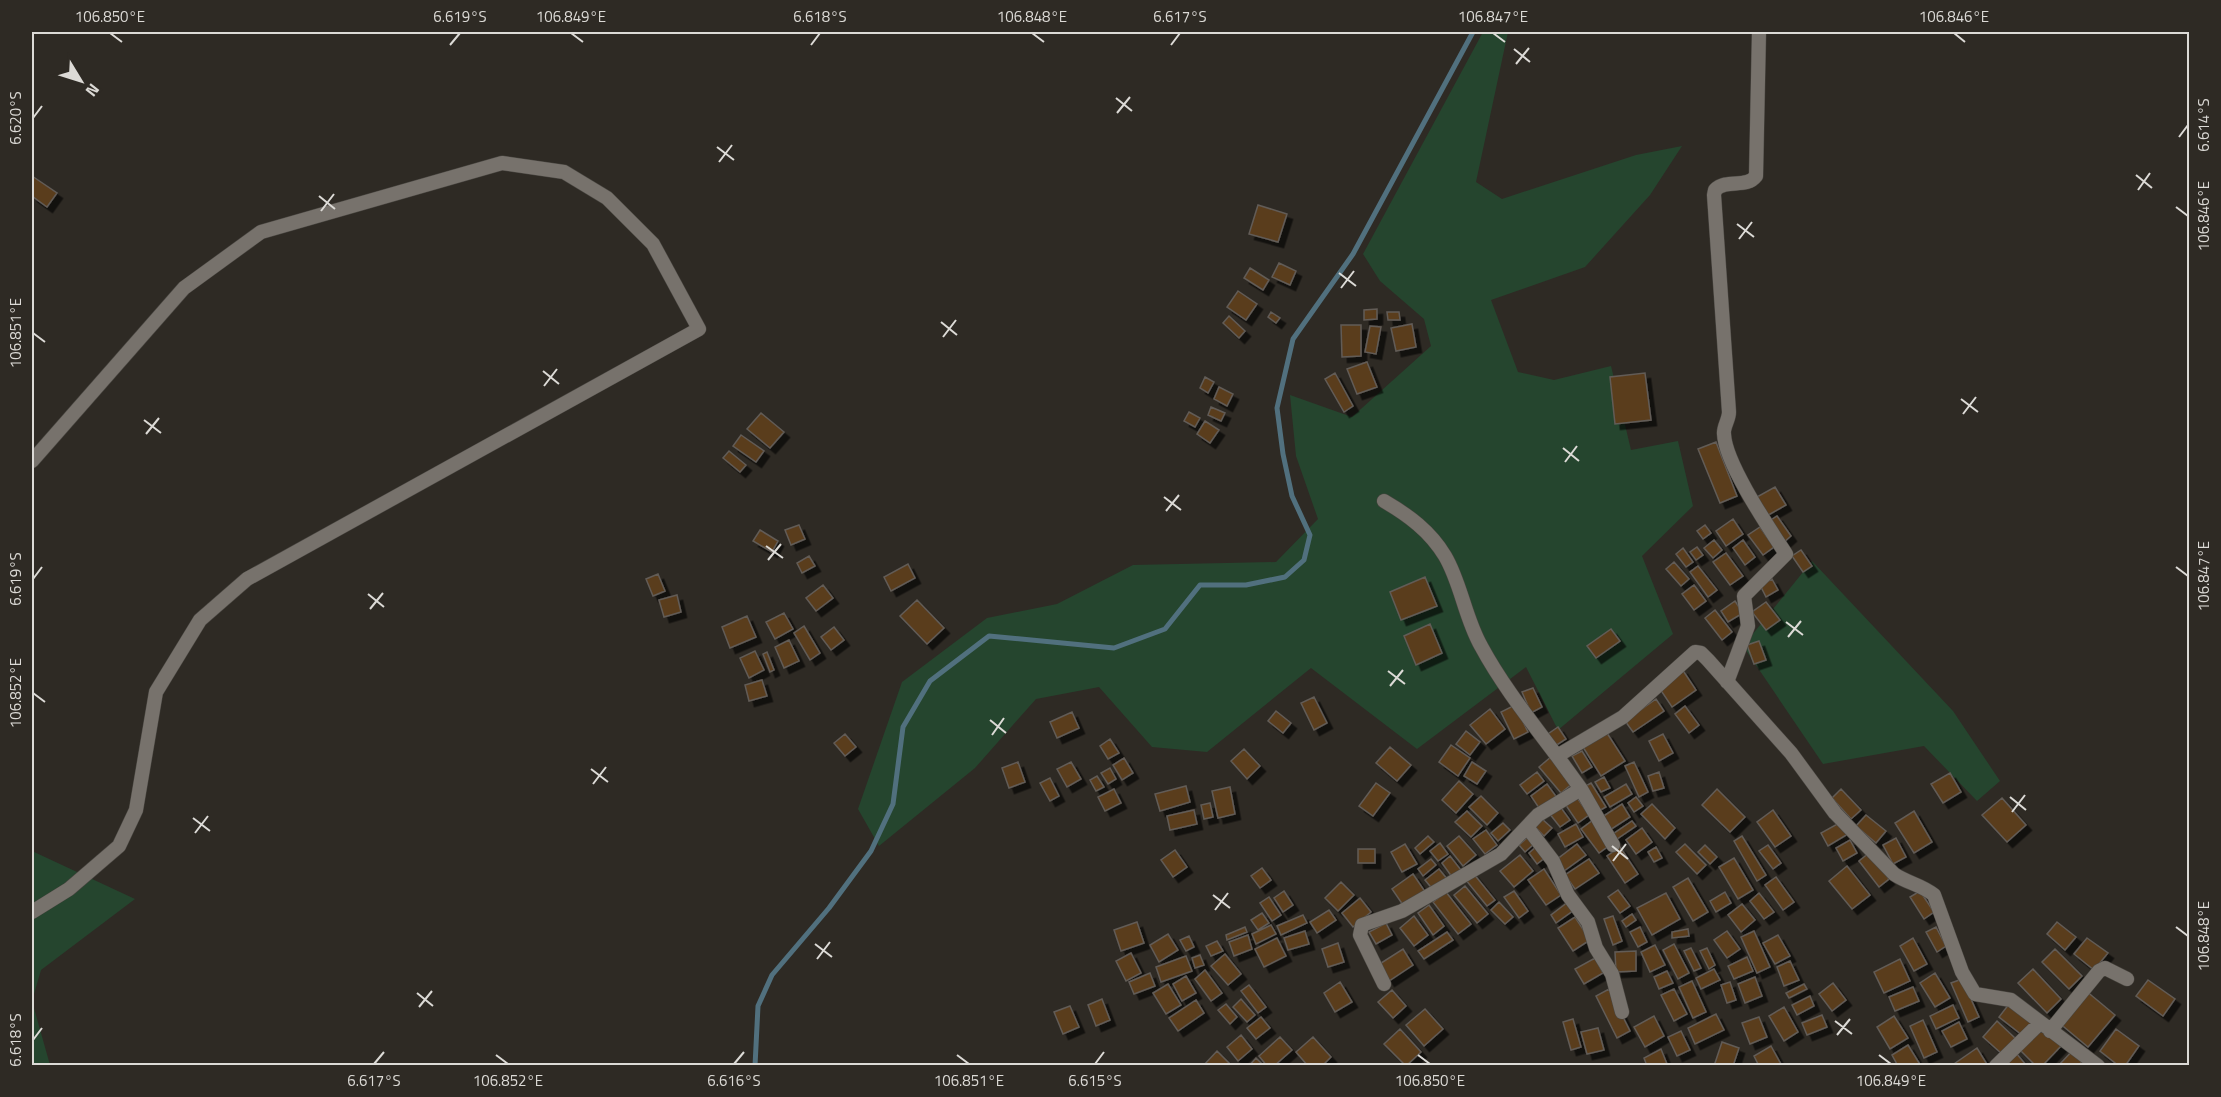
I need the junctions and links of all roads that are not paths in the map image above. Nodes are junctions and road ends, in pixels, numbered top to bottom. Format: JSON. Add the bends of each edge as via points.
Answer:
{"nodes":[{"id":1,"x":1760,"y":32,"type":"edge"},
{"id":2,"x":32,"y":461,"type":"edge"},
{"id":3,"x":1384,"y":501,"type":"dead end"},
{"id":4,"x":1727,"y":682,"type":"junction"},
{"id":5,"x":1557,"y":756,"type":"junction"},
{"id":6,"x":1581,"y":789,"type":"junction"},
{"id":7,"x":1527,"y":827,"type":"junction"},
{"id":8,"x":1613,"y":845,"type":"dead end"},
{"id":9,"x":32,"y":912,"type":"edge"},
{"id":10,"x":2127,"y":979,"type":"dead end"},
{"id":11,"x":1384,"y":984,"type":"dead end"},
{"id":12,"x":1622,"y":1012,"type":"dead end"},
{"id":13,"x":2045,"y":1027,"type":"junction"},
{"id":14,"x":1996,"y":1065,"type":"edge"},
{"id":15,"x":2098,"y":1065,"type":"edge"}],
"edges":[{"from":1,"to":4,"type":"street","via":[[1756,176],[1748,182],[1724,183],[1714,195],[1729,412],[1724,436],[1756,509],[1786,554],[1744,596],[1748,626]]},
{"from":2,"to":9,"type":"street","via":[[184,288],[261,232],[502,163],[564,172],[607,198],[653,244],[699,329],[247,579],[200,620],[156,692],[136,810],[119,846],[69,889]]},
{"from":3,"to":5,"type":"street","via":[[1430,535],[1446,557],[1477,639]]},
{"from":4,"to":5,"type":"street","via":[[1701,653],[1695,652],[1623,717]]},
{"from":4,"to":13,"type":"street","via":[[1791,753],[1835,813],[1894,874],[1934,895],[1962,972],[1976,994],[2011,1000]]},
{"from":5,"to":6,"type":"street"},
{"from":6,"to":7,"type":"street","via":[[1538,815]]},
{"from":6,"to":8,"type":"street"},
{"from":7,"to":11,"type":"street","via":[[1501,854],[1443,890],[1402,911],[1362,925],[1360,935]]},
{"from":7,"to":12,"type":"street","via":[[1553,861],[1568,895],[1588,922],[1596,948],[1612,974]]},
{"from":10,"to":13,"type":"street","via":[[2105,968],[2099,971]]},
{"from":13,"to":14,"type":"street"},
{"from":13,"to":15,"type":"street"}]}
